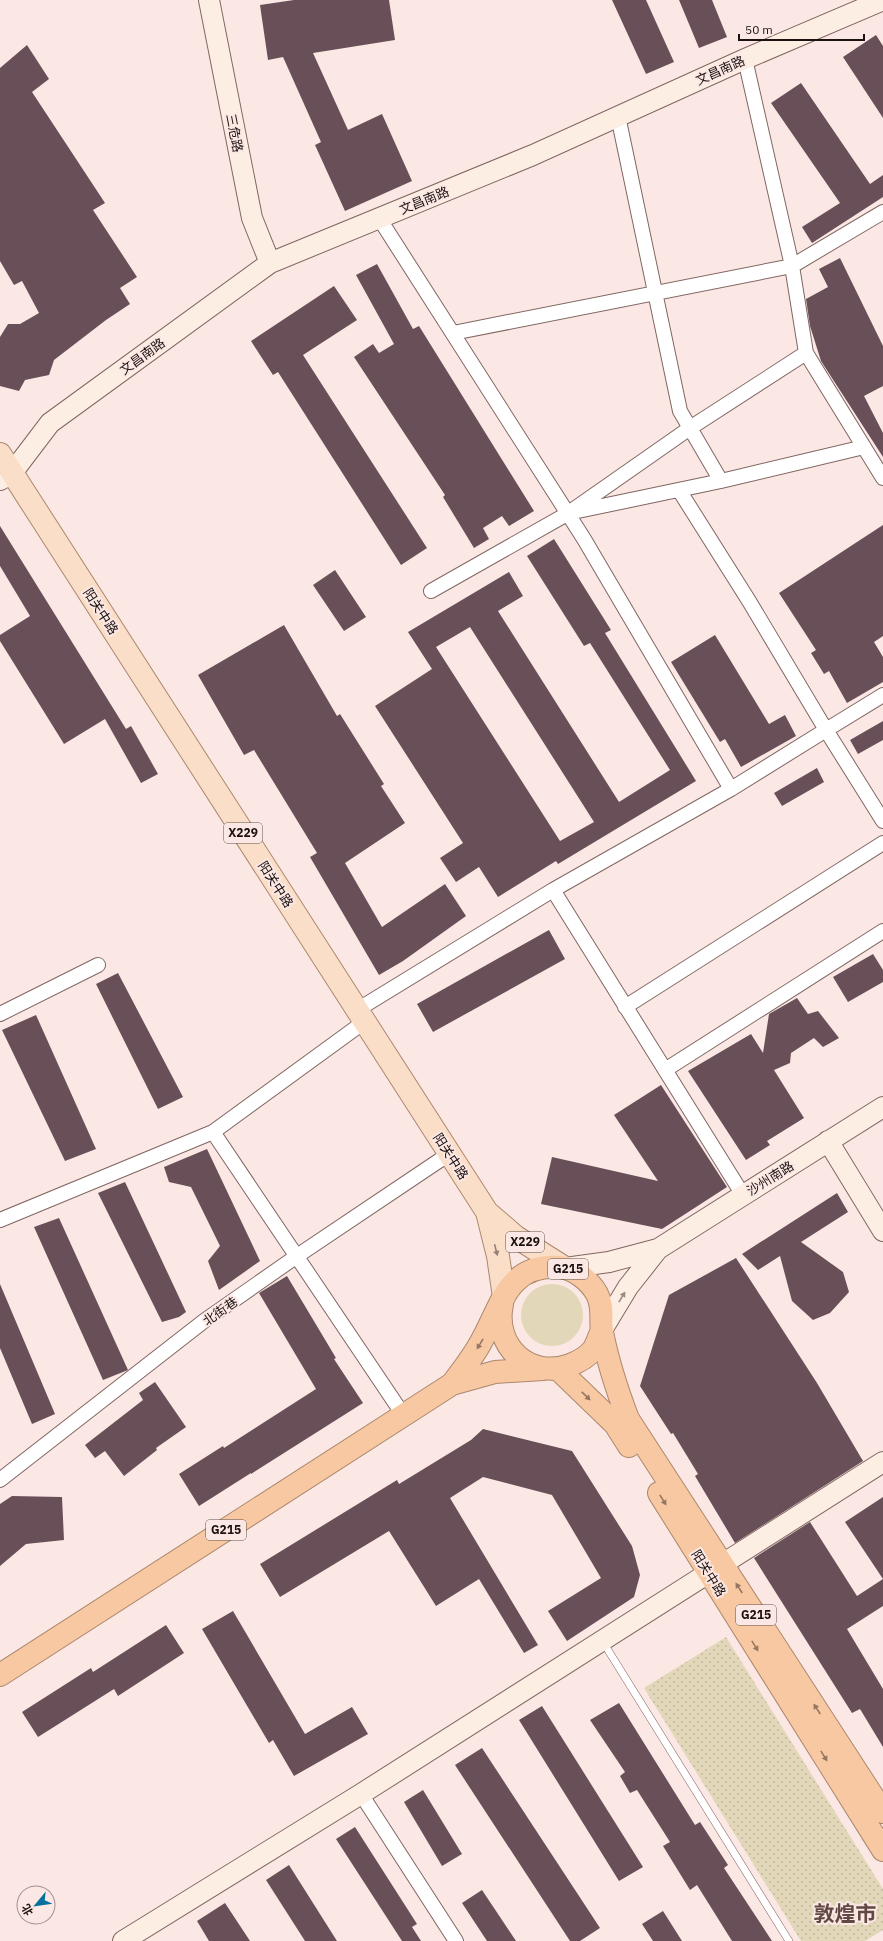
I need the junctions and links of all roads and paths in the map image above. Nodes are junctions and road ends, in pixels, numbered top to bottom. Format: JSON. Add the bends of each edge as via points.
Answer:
{"nodes":[{"id":1,"x":209,"y":0,"type":"edge"},
{"id":2,"x":883,"y":0,"type":"edge"},
{"id":3,"x":745,"y":59,"type":"junction"},
{"id":4,"x":618,"y":116,"type":"junction"},
{"id":5,"x":883,"y":212,"type":"edge"},
{"id":6,"x":379,"y":218,"type":"junction"},
{"id":7,"x":270,"y":263,"type":"junction"},
{"id":8,"x":792,"y":266,"type":"junction"},
{"id":9,"x":655,"y":293,"type":"junction"},
{"id":10,"x":453,"y":333,"type":"junction"},
{"id":11,"x":806,"y":354,"type":"junction"},
{"id":12,"x":690,"y":428,"type":"junction"},
{"id":13,"x":864,"y":447,"type":"junction"},
{"id":14,"x":0,"y":454,"type":"edge"},
{"id":15,"x":881,"y":469,"type":"edge"},
{"id":16,"x":6,"y":476,"type":"edge"},
{"id":17,"x":721,"y":481,"type":"junction"},
{"id":18,"x":679,"y":490,"type":"junction"},
{"id":19,"x":567,"y":514,"type":"junction"},
{"id":20,"x":430,"y":591,"type":"dead end"},
{"id":21,"x":883,"y":695,"type":"edge"},
{"id":22,"x":826,"y":730,"type":"junction"},
{"id":23,"x":731,"y":789,"type":"junction"},
{"id":24,"x":883,"y":821,"type":"edge"},
{"id":25,"x":883,"y":843,"type":"edge"},
{"id":26,"x":552,"y":890,"type":"junction"},
{"id":27,"x":883,"y":931,"type":"edge"},
{"id":28,"x":98,"y":965,"type":"dead end"},
{"id":29,"x":626,"y":1007,"type":"junction"},
{"id":30,"x":0,"y":1014,"type":"edge"},
{"id":31,"x":361,"y":1016,"type":"junction"},
{"id":32,"x":665,"y":1070,"type":"junction"},
{"id":33,"x":883,"y":1106,"type":"edge"},
{"id":34,"x":213,"y":1132,"type":"junction"},
{"id":35,"x":828,"y":1141,"type":"junction"},
{"id":36,"x":449,"y":1154,"type":"junction"},
{"id":37,"x":743,"y":1195,"type":"junction"},
{"id":38,"x":487,"y":1212,"type":"junction"},
{"id":39,"x":0,"y":1220,"type":"edge"},
{"id":40,"x":883,"y":1231,"type":"edge"},
{"id":41,"x":658,"y":1249,"type":"junction"},
{"id":42,"x":297,"y":1256,"type":"junction"},
{"id":43,"x":566,"y":1268,"type":"junction"},
{"id":44,"x":504,"y":1297,"type":"junction"},
{"id":45,"x":602,"y":1330,"type":"junction"},
{"id":46,"x":551,"y":1369,"type":"junction"},
{"id":47,"x":452,"y":1384,"type":"junction"},
{"id":48,"x":404,"y":1416,"type":"junction"},
{"id":49,"x":883,"y":1462,"type":"edge"},
{"id":50,"x":0,"y":1480,"type":"edge"},
{"id":51,"x":716,"y":1568,"type":"junction"},
{"id":52,"x":602,"y":1640,"type":"junction"},
{"id":53,"x":0,"y":1675,"type":"edge"},
{"id":54,"x":361,"y":1794,"type":"junction"},
{"id":55,"x":883,"y":1812,"type":"edge"},
{"id":56,"x":883,"y":1850,"type":"edge"},
{"id":57,"x":123,"y":1941,"type":"edge"},
{"id":58,"x":456,"y":1941,"type":"edge"},
{"id":59,"x":789,"y":1941,"type":"edge"}],
"edges":[{"from":1,"to":7,"type":"street","name":"三危路","via":[[252,218]]},
{"from":2,"to":3,"type":"street","name":"文昌南路"},
{"from":3,"to":4,"type":"street","name":"文昌南路"},
{"from":3,"to":8,"type":"street"},
{"from":4,"to":6,"type":"street","name":"文昌南路","via":[[533,155]]},
{"from":4,"to":9,"type":"street"},
{"from":5,"to":8,"type":"street"},
{"from":6,"to":7,"type":"street","name":"文昌南路"},
{"from":6,"to":10,"type":"street"},
{"from":7,"to":16,"type":"street","name":"文昌南路","via":[[50,423]]},
{"from":8,"to":9,"type":"street"},
{"from":8,"to":11,"type":"street"},
{"from":9,"to":10,"type":"street"},
{"from":9,"to":12,"type":"street","via":[[680,411]]},
{"from":10,"to":19,"type":"street"},
{"from":11,"to":12,"type":"street"},
{"from":11,"to":13,"type":"street"},
{"from":12,"to":17,"type":"street"},
{"from":12,"to":19,"type":"street"},
{"from":13,"to":15,"type":"street"},
{"from":13,"to":17,"type":"street"},
{"from":14,"to":16,"type":"main road","name":"阳关中路","number":"X229"},
{"from":16,"to":31,"type":"main road","name":"阳关中路","number":"X229"},
{"from":17,"to":18,"type":"street"},
{"from":18,"to":19,"type":"street"},
{"from":18,"to":22,"type":"street"},
{"from":19,"to":20,"type":"street"},
{"from":19,"to":23,"type":"street"},
{"from":21,"to":22,"type":"street"},
{"from":22,"to":23,"type":"street"},
{"from":22,"to":24,"type":"street"},
{"from":23,"to":26,"type":"street"},
{"from":25,"to":29,"type":"street"},
{"from":26,"to":29,"type":"street"},
{"from":26,"to":31,"type":"street"},
{"from":27,"to":32,"type":"street"},
{"from":28,"to":30,"type":"street"},
{"from":29,"to":32,"type":"street"},
{"from":31,"to":34,"type":"street"},
{"from":31,"to":36,"type":"main road","name":"阳关中路","number":"X229"},
{"from":32,"to":37,"type":"street"},
{"from":33,"to":35,"type":"street","name":"沙州南路"},
{"from":34,"to":39,"type":"street"},
{"from":34,"to":42,"type":"street"},
{"from":35,"to":37,"type":"street","name":"沙州南路"},
{"from":35,"to":40,"type":"street"},
{"from":36,"to":38,"type":"main road","name":"阳关中路","number":"X229"},
{"from":36,"to":42,"type":"street","name":"北街巷"},
{"from":37,"to":41,"type":"street","name":"沙州南路"},
{"from":38,"to":43,"type":"main road","number":"X229","via":[[516,1237]]},
{"from":38,"to":44,"type":"main road","number":"X229","one_way":true,"via":[[498,1256]]},
{"from":41,"to":43,"type":"street","via":[[609,1262]]},
{"from":45,"to":41,"type":"street","one_way":true,"via":[[628,1287]]},
{"from":42,"to":48,"type":"street"},
{"from":42,"to":50,"type":"street","name":"北街巷","via":[[204,1321]]},
{"from":43,"to":44,"type":"highway","number":"G215","via":[[544,1266],[524,1274],[511,1285]]},
{"from":43,"to":45,"type":"highway","number":"G215","via":[[584,1278],[598,1294],[603,1310]]},
{"from":44,"to":46,"type":"highway","via":[[500,1316],[506,1342],[520,1359]]},
{"from":44,"to":47,"type":"highway","number":"G215","one_way":true,"via":[[481,1343]]},
{"from":45,"to":46,"type":"highway","via":[[593,1350],[580,1361]]},
{"from":45,"to":51,"type":"highway","name":"阳关中路","number":"G215","via":[[610,1372],[628,1419]]},
{"from":46,"to":47,"type":"highway","via":[[494,1372]]},
{"from":46,"to":51,"type":"highway","name":"阳关中路","one_way":true,"via":[[615,1424]]},
{"from":47,"to":48,"type":"highway","number":"G215"},
{"from":48,"to":53,"type":"highway","number":"G215"},
{"from":49,"to":51,"type":"street"},
{"from":51,"to":52,"type":"street"},
{"from":55,"to":51,"type":"highway","name":"阳关中路","number":"G215","one_way":true},
{"from":51,"to":56,"type":"highway","name":"阳关中路","one_way":true},
{"from":52,"to":54,"type":"street"},
{"from":52,"to":59,"type":"lane"},
{"from":54,"to":57,"type":"street"},
{"from":54,"to":58,"type":"street"}]}
